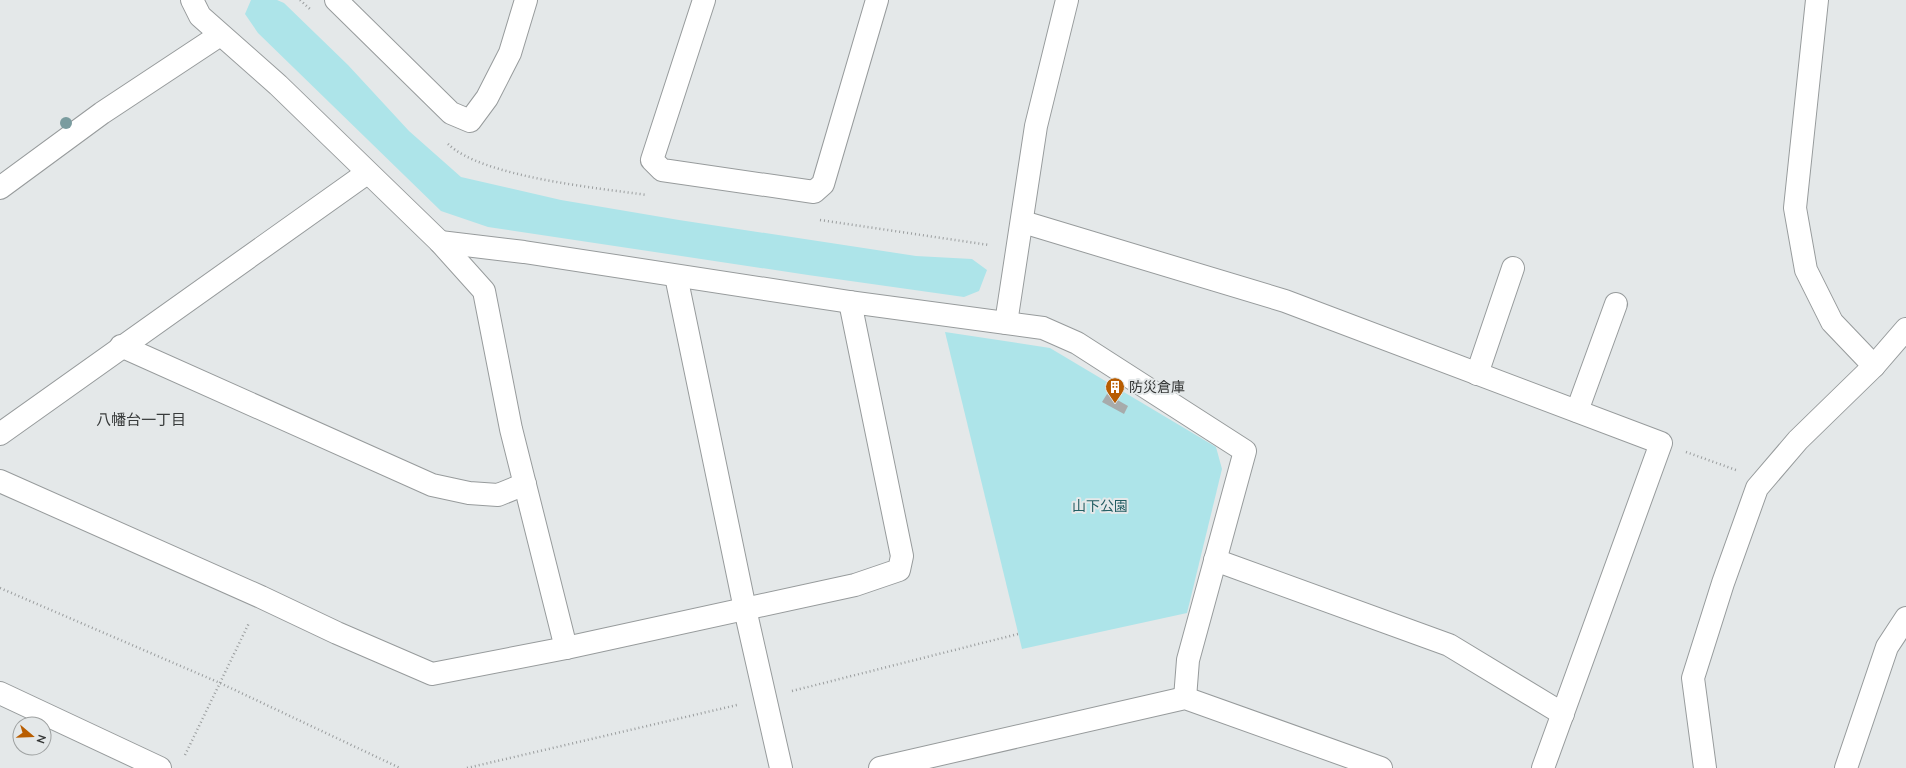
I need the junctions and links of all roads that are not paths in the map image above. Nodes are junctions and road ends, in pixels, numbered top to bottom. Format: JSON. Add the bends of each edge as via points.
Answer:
{"nodes":[{"id":1,"x":192,"y":0,"type":"edge"},
{"id":2,"x":336,"y":0,"type":"edge"},
{"id":3,"x":526,"y":0,"type":"edge"},
{"id":4,"x":704,"y":0,"type":"edge"},
{"id":5,"x":877,"y":0,"type":"edge"},
{"id":6,"x":1067,"y":0,"type":"edge"},
{"id":7,"x":1817,"y":0,"type":"edge"},
{"id":8,"x":220,"y":35,"type":"junction"},
{"id":9,"x":367,"y":173,"type":"junction"},
{"id":10,"x":0,"y":188,"type":"edge"},
{"id":11,"x":1023,"y":222,"type":"junction"},
{"id":12,"x":440,"y":242,"type":"junction"},
{"id":13,"x":1513,"y":268,"type":"dead end"},
{"id":14,"x":676,"y":276,"type":"junction"},
{"id":15,"x":850,"y":302,"type":"junction"},
{"id":16,"x":1616,"y":304,"type":"dead end"},
{"id":17,"x":1006,"y":323,"type":"junction"},
{"id":18,"x":1906,"y":328,"type":"edge"},
{"id":19,"x":121,"y":346,"type":"junction"},
{"id":20,"x":1874,"y":366,"type":"junction"},
{"id":21,"x":1477,"y":374,"type":"junction"},
{"id":22,"x":1578,"y":412,"type":"junction"},
{"id":23,"x":0,"y":434,"type":"edge"},
{"id":24,"x":0,"y":481,"type":"edge"},
{"id":25,"x":525,"y":484,"type":"junction"},
{"id":26,"x":1215,"y":560,"type":"junction"},
{"id":27,"x":745,"y":609,"type":"junction"},
{"id":28,"x":1906,"y":618,"type":"edge"},
{"id":29,"x":566,"y":648,"type":"junction"},
{"id":30,"x":0,"y":693,"type":"edge"},
{"id":31,"x":1185,"y":698,"type":"junction"},
{"id":32,"x":1563,"y":714,"type":"junction"},
{"id":33,"x":160,"y":768,"type":"edge"},
{"id":34,"x":781,"y":768,"type":"edge"},
{"id":35,"x":880,"y":768,"type":"edge"},
{"id":36,"x":1381,"y":768,"type":"edge"},
{"id":37,"x":1543,"y":768,"type":"edge"},
{"id":38,"x":1705,"y":768,"type":"edge"},
{"id":39,"x":1846,"y":768,"type":"edge"}],
"edges":[{"from":1,"to":8,"type":"street","via":[[200,16]]},
{"from":2,"to":3,"type":"street","via":[[451,113],[470,121],[488,98],[510,53]]},
{"from":4,"to":5,"type":"street","via":[[652,160],[662,170],[814,192],[823,184]]},
{"from":6,"to":11,"type":"street","via":[[1036,126]]},
{"from":7,"to":20,"type":"street","via":[[1794,208],[1806,270],[1832,322]]},
{"from":8,"to":9,"type":"street","via":[[278,85]]},
{"from":8,"to":10,"type":"street","via":[[102,113]]},
{"from":9,"to":12,"type":"street"},
{"from":9,"to":19,"type":"street"},
{"from":11,"to":17,"type":"street"},
{"from":11,"to":21,"type":"street","via":[[1285,301]]},
{"from":12,"to":14,"type":"street","via":[[524,252]]},
{"from":12,"to":25,"type":"street","via":[[484,291],[511,429]]},
{"from":13,"to":21,"type":"street"},
{"from":14,"to":15,"type":"street"},
{"from":14,"to":27,"type":"street"},
{"from":15,"to":17,"type":"street"},
{"from":15,"to":27,"type":"street","via":[[902,556],[900,570],[855,585]]},
{"from":16,"to":22,"type":"street"},
{"from":17,"to":26,"type":"street","via":[[1043,328],[1077,344],[1245,451]]},
{"from":18,"to":20,"type":"street"},
{"from":19,"to":23,"type":"street"},
{"from":19,"to":25,"type":"street","via":[[432,485],[469,493],[498,495]]},
{"from":20,"to":38,"type":"street","via":[[1798,440],[1757,488],[1693,678]]},
{"from":21,"to":22,"type":"street"},
{"from":22,"to":32,"type":"street","via":[[1661,443]]},
{"from":24,"to":29,"type":"street","via":[[432,674]]},
{"from":25,"to":29,"type":"street"},
{"from":26,"to":31,"type":"street","via":[[1188,660]]},
{"from":26,"to":32,"type":"street","via":[[1449,645]]},
{"from":27,"to":29,"type":"street"},
{"from":27,"to":34,"type":"street"},
{"from":28,"to":39,"type":"street","via":[[1887,647]]},
{"from":30,"to":33,"type":"street"},
{"from":31,"to":35,"type":"street"},
{"from":31,"to":36,"type":"street"},
{"from":32,"to":37,"type":"street"}]}
